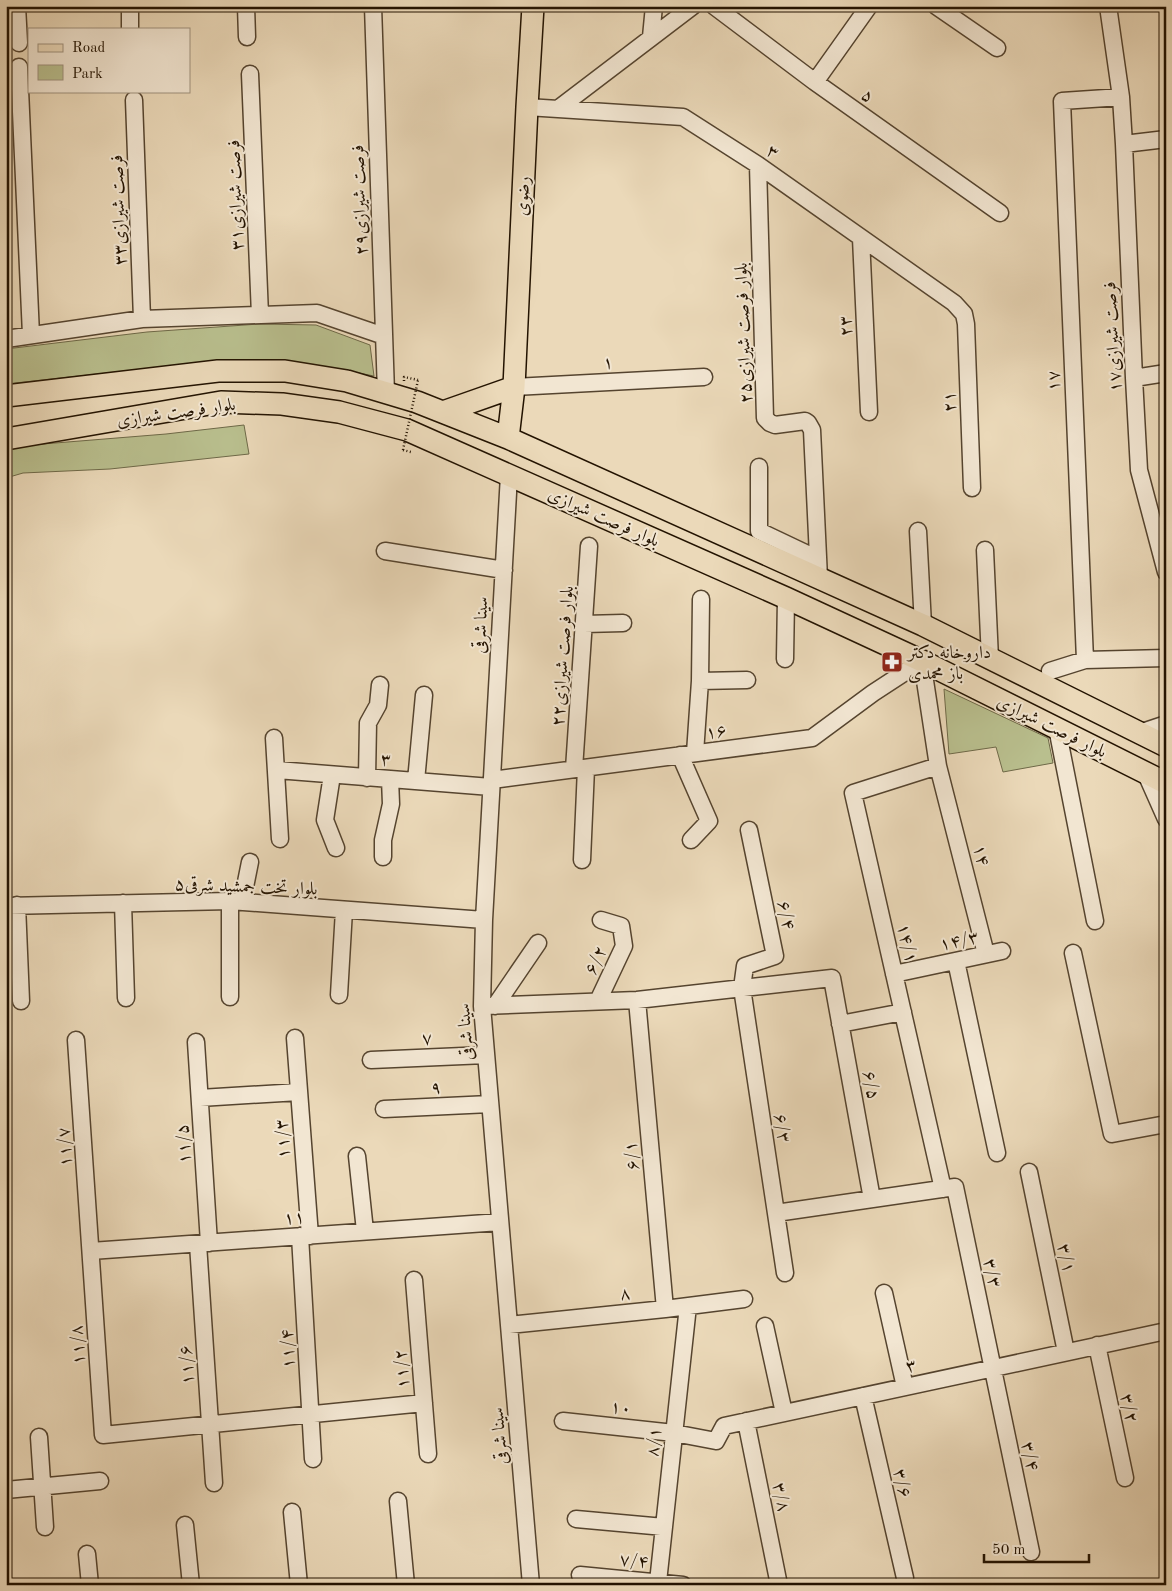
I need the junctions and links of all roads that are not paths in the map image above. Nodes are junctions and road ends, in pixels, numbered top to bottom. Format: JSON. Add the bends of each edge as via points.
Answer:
{"nodes":[{"id":1,"x":17,"y":6,"type":"edge"},
{"id":2,"x":130,"y":6,"type":"edge"},
{"id":3,"x":246,"y":6,"type":"edge"},
{"id":4,"x":373,"y":6,"type":"edge"},
{"id":5,"x":533,"y":6,"type":"edge"},
{"id":6,"x":654,"y":6,"type":"edge"},
{"id":7,"x":693,"y":6,"type":"edge"},
{"id":8,"x":714,"y":6,"type":"edge"},
{"id":9,"x":869,"y":6,"type":"edge"},
{"id":10,"x":936,"y":6,"type":"edge"},
{"id":11,"x":1108,"y":6,"type":"edge"},
{"id":12,"x":130,"y":28,"type":"edge"},
{"id":13,"x":247,"y":37,"type":"dead end"},
{"id":14,"x":652,"y":37,"type":"junction"},
{"id":15,"x":19,"y":43,"type":"dead end"},
{"id":16,"x":997,"y":48,"type":"dead end"},
{"id":17,"x":19,"y":67,"type":"dead end"},
{"id":18,"x":250,"y":74,"type":"dead end"},
{"id":19,"x":814,"y":82,"type":"junction"},
{"id":20,"x":1121,"y":97,"type":"junction"},
{"id":21,"x":134,"y":100,"type":"dead end"},
{"id":22,"x":527,"y":107,"type":"junction"},
{"id":23,"x":559,"y":108,"type":"junction"},
{"id":24,"x":1166,"y":139,"type":"edge"},
{"id":25,"x":1124,"y":144,"type":"junction"},
{"id":26,"x":758,"y":165,"type":"junction"},
{"id":27,"x":1000,"y":213,"type":"dead end"},
{"id":28,"x":861,"y":238,"type":"junction"},
{"id":29,"x":964,"y":314,"type":"joint"},
{"id":30,"x":260,"y":315,"type":"junction"},
{"id":31,"x":142,"y":319,"type":"junction"},
{"id":32,"x":31,"y":335,"type":"junction"},
{"id":33,"x":384,"y":336,"type":"junction"},
{"id":34,"x":6,"y":339,"type":"edge"},
{"id":35,"x":1166,"y":374,"type":"edge"},
{"id":36,"x":704,"y":377,"type":"dead end"},
{"id":37,"x":1134,"y":378,"type":"junction"},
{"id":38,"x":514,"y":387,"type":"junction"},
{"id":39,"x":386,"y":393,"type":"junction"},
{"id":40,"x":6,"y":396,"type":"edge"},
{"id":41,"x":443,"y":412,"type":"junction"},
{"id":42,"x":869,"y":412,"type":"dead end"},
{"id":43,"x":508,"y":438,"type":"junction"},
{"id":44,"x":6,"y":439,"type":"edge"},
{"id":45,"x":759,"y":467,"type":"dead end"},
{"id":46,"x":509,"y":475,"type":"junction"},
{"id":47,"x":972,"y":488,"type":"dead end"},
{"id":48,"x":1158,"y":510,"type":"edge"},
{"id":49,"x":918,"y":530,"type":"dead end"},
{"id":50,"x":759,"y":531,"type":"junction"},
{"id":51,"x":589,"y":546,"type":"dead end"},
{"id":52,"x":985,"y":550,"type":"dead end"},
{"id":53,"x":385,"y":551,"type":"dead end"},
{"id":54,"x":763,"y":553,"type":"junction"},
{"id":55,"x":818,"y":569,"type":"junction"},
{"id":56,"x":504,"y":570,"type":"junction"},
{"id":57,"x":1166,"y":572,"type":"edge"},
{"id":58,"x":786,"y":598,"type":"junction"},
{"id":59,"x":701,"y":599,"type":"dead end"},
{"id":60,"x":623,"y":623,"type":"dead end"},
{"id":61,"x":584,"y":624,"type":"junction"},
{"id":62,"x":923,"y":625,"type":"junction"},
{"id":63,"x":1166,"y":658,"type":"edge"},
{"id":64,"x":785,"y":659,"type":"dead end"},
{"id":65,"x":990,"y":659,"type":"junction"},
{"id":66,"x":1085,"y":660,"type":"junction"},
{"id":67,"x":922,"y":661,"type":"junction"},
{"id":68,"x":1050,"y":671,"type":"dead end"},
{"id":69,"x":747,"y":680,"type":"dead end"},
{"id":70,"x":700,"y":681,"type":"junction"},
{"id":71,"x":380,"y":685,"type":"dead end"},
{"id":72,"x":424,"y":695,"type":"dead end"},
{"id":73,"x":1166,"y":724,"type":"edge"},
{"id":74,"x":1057,"y":728,"type":"junction"},
{"id":75,"x":1139,"y":733,"type":"junction"},
{"id":76,"x":274,"y":738,"type":"dead end"},
{"id":77,"x":1166,"y":746,"type":"edge"},
{"id":78,"x":688,"y":754,"type":"junction"},
{"id":79,"x":938,"y":766,"type":"junction"},
{"id":80,"x":580,"y":768,"type":"junction"},
{"id":81,"x":277,"y":770,"type":"junction"},
{"id":82,"x":1146,"y":774,"type":"junction"},
{"id":83,"x":332,"y":775,"type":"junction"},
{"id":84,"x":367,"y":778,"type":"junction"},
{"id":85,"x":390,"y":779,"type":"junction"},
{"id":86,"x":416,"y":782,"type":"junction"},
{"id":87,"x":1166,"y":783,"type":"edge"},
{"id":88,"x":491,"y":784,"type":"junction"},
{"id":89,"x":1166,"y":819,"type":"edge"},
{"id":90,"x":749,"y":830,"type":"dead end"},
{"id":91,"x":280,"y":839,"type":"dead end"},
{"id":92,"x":692,"y":840,"type":"dead end"},
{"id":93,"x":336,"y":848,"type":"dead end"},
{"id":94,"x":383,"y":857,"type":"dead end"},
{"id":95,"x":582,"y":860,"type":"dead end"},
{"id":96,"x":250,"y":862,"type":"dead end"},
{"id":97,"x":236,"y":902,"type":"junction"},
{"id":98,"x":123,"y":903,"type":"junction"},
{"id":99,"x":12,"y":905,"type":"edge"},
{"id":100,"x":344,"y":910,"type":"junction"},
{"id":101,"x":484,"y":920,"type":"junction"},
{"id":102,"x":601,"y":920,"type":"dead end"},
{"id":103,"x":1095,"y":921,"type":"dead end"},
{"id":104,"x":538,"y":943,"type":"dead end"},
{"id":105,"x":994,"y":953,"type":"joint"},
{"id":106,"x":1074,"y":953,"type":"dead end"},
{"id":107,"x":956,"y":961,"type":"junction"},
{"id":108,"x":894,"y":974,"type":"junction"},
{"id":109,"x":742,"y":988,"type":"junction"},
{"id":110,"x":338,"y":995,"type":"dead end"},
{"id":111,"x":230,"y":997,"type":"dead end"},
{"id":112,"x":126,"y":998,"type":"dead end"},
{"id":113,"x":637,"y":1000,"type":"junction"},
{"id":114,"x":21,"y":1001,"type":"dead end"},
{"id":115,"x":598,"y":1001,"type":"junction"},
{"id":116,"x":488,"y":1006,"type":"junction"},
{"id":117,"x":903,"y":1012,"type":"junction"},
{"id":118,"x":840,"y":1024,"type":"junction"},
{"id":119,"x":295,"y":1038,"type":"dead end"},
{"id":120,"x":76,"y":1040,"type":"dead end"},
{"id":121,"x":196,"y":1042,"type":"dead end"},
{"id":122,"x":486,"y":1055,"type":"junction"},
{"id":123,"x":371,"y":1060,"type":"dead end"},
{"id":124,"x":299,"y":1092,"type":"junction"},
{"id":125,"x":200,"y":1098,"type":"junction"},
{"id":126,"x":490,"y":1104,"type":"junction"},
{"id":127,"x":384,"y":1109,"type":"dead end"},
{"id":128,"x":1166,"y":1124,"type":"edge"},
{"id":129,"x":997,"y":1153,"type":"dead end"},
{"id":130,"x":357,"y":1156,"type":"dead end"},
{"id":131,"x":1028,"y":1172,"type":"dead end"},
{"id":132,"x":949,"y":1188,"type":"junction"},
{"id":133,"x":872,"y":1199,"type":"junction"},
{"id":134,"x":776,"y":1213,"type":"junction"},
{"id":135,"x":500,"y":1222,"type":"junction"},
{"id":136,"x":365,"y":1232,"type":"junction"},
{"id":137,"x":305,"y":1236,"type":"junction"},
{"id":138,"x":204,"y":1243,"type":"junction"},
{"id":139,"x":91,"y":1251,"type":"junction"},
{"id":140,"x":785,"y":1273,"type":"dead end"},
{"id":141,"x":414,"y":1280,"type":"dead end"},
{"id":142,"x":884,"y":1293,"type":"dead end"},
{"id":143,"x":744,"y":1299,"type":"dead end"},
{"id":144,"x":688,"y":1306,"type":"junction"},
{"id":145,"x":665,"y":1309,"type":"junction"},
{"id":146,"x":509,"y":1325,"type":"junction"},
{"id":147,"x":765,"y":1326,"type":"dead end"},
{"id":148,"x":1166,"y":1331,"type":"edge"},
{"id":149,"x":1097,"y":1345,"type":"junction"},
{"id":150,"x":1066,"y":1352,"type":"junction"},
{"id":151,"x":992,"y":1368,"type":"junction"},
{"id":152,"x":905,"y":1387,"type":"junction"},
{"id":153,"x":863,"y":1396,"type":"junction"},
{"id":154,"x":424,"y":1403,"type":"junction"},
{"id":155,"x":784,"y":1413,"type":"junction"},
{"id":156,"x":310,"y":1414,"type":"junction"},
{"id":157,"x":563,"y":1421,"type":"dead end"},
{"id":158,"x":746,"y":1421,"type":"junction"},
{"id":159,"x":210,"y":1424,"type":"junction"},
{"id":160,"x":674,"y":1434,"type":"junction"},
{"id":161,"x":39,"y":1437,"type":"dead end"},
{"id":162,"x":428,"y":1454,"type":"dead end"},
{"id":163,"x":313,"y":1459,"type":"dead end"},
{"id":164,"x":1125,"y":1478,"type":"dead end"},
{"id":165,"x":100,"y":1481,"type":"dead end"},
{"id":166,"x":214,"y":1483,"type":"dead end"},
{"id":167,"x":42,"y":1486,"type":"junction"},
{"id":168,"x":6,"y":1490,"type":"edge"},
{"id":169,"x":398,"y":1501,"type":"dead end"},
{"id":170,"x":292,"y":1512,"type":"dead end"},
{"id":171,"x":576,"y":1519,"type":"dead end"},
{"id":172,"x":185,"y":1524,"type":"dead end"},
{"id":173,"x":45,"y":1527,"type":"dead end"},
{"id":174,"x":664,"y":1527,"type":"junction"},
{"id":175,"x":1031,"y":1552,"type":"dead end"},
{"id":176,"x":87,"y":1554,"type":"dead end"},
{"id":177,"x":580,"y":1575,"type":"dead end"},
{"id":178,"x":904,"y":1578,"type":"dead end"},
{"id":179,"x":778,"y":1580,"type":"dead end"},
{"id":180,"x":658,"y":1582,"type":"junction"},
{"id":181,"x":90,"y":1585,"type":"edge"},
{"id":182,"x":191,"y":1585,"type":"edge"},
{"id":183,"x":298,"y":1585,"type":"edge"},
{"id":184,"x":406,"y":1585,"type":"edge"},
{"id":185,"x":532,"y":1585,"type":"edge"},
{"id":186,"x":683,"y":1585,"type":"edge"}],
"edges":[{"from":1,"to":15,"type":"street"},
{"from":2,"to":12,"type":"street"},
{"from":3,"to":13,"type":"street"},
{"from":4,"to":33,"type":"street","name":"فرصت شیرازی۲۹"},
{"from":5,"to":22,"type":"main road","name":"رضوی"},
{"from":6,"to":14,"type":"street"},
{"from":7,"to":14,"type":"street"},
{"from":8,"to":19,"type":"street","name":"۵"},
{"from":9,"to":19,"type":"street"},
{"from":10,"to":16,"type":"street"},
{"from":11,"to":20,"type":"street"},
{"from":14,"to":23,"type":"street"},
{"from":17,"to":32,"type":"street"},
{"from":18,"to":30,"type":"street","name":"فرصت شیرازی۳۱"},
{"from":19,"to":27,"type":"street","name":"۵"},
{"from":20,"to":25,"type":"street","name":"۱۷فرصت شیرازی"},
{"from":20,"to":66,"type":"street","name":"۱۷","via":[[1062,101]]},
{"from":21,"to":31,"type":"street","name":"فرصت شیرازی۳۳"},
{"from":22,"to":23,"type":"street","name":"۳"},
{"from":22,"to":38,"type":"main road","name":"رضوی"},
{"from":23,"to":26,"type":"street","name":"۳","via":[[683,118]]},
{"from":24,"to":25,"type":"street"},
{"from":25,"to":37,"type":"street","name":"۱۷فرصت شیرازی"},
{"from":26,"to":28,"type":"street","name":"۳"},
{"from":26,"to":55,"type":"street","name":"بلوار فرصت شیرازی۲۵","via":[[765,418],[775,425],[804,421],[812,430]]},
{"from":28,"to":29,"type":"street","name":"۳","via":[[954,303]]},
{"from":28,"to":42,"type":"street","name":"۲۳"},
{"from":29,"to":47,"type":"street","name":"۲۱"},
{"from":30,"to":31,"type":"street"},
{"from":30,"to":33,"type":"street","via":[[317,312]]},
{"from":31,"to":32,"type":"street"},
{"from":32,"to":34,"type":"street"},
{"from":33,"to":39,"type":"street","name":"فرصت شیرازی۲۹"},
{"from":35,"to":37,"type":"street"},
{"from":36,"to":38,"type":"street","name":"۱"},
{"from":37,"to":48,"type":"street","name":"۱۷فرصت شیرازی","via":[[1139,470]]},
{"from":38,"to":41,"type":"main road"},
{"from":38,"to":43,"type":"main road","name":"رضوی"},
{"from":39,"to":40,"type":"main road","name":"بلوار فرصت شیرازی","via":[[347,381],[285,372],[218,372]]},
{"from":39,"to":41,"type":"main road","name":"بلوار فرصت شیرازی"},
{"from":41,"to":43,"type":"main road","name":"بلوار فرصت شیرازی"},
{"from":43,"to":54,"type":"main road","name":"بلوار فرصت شیرازی"},
{"from":44,"to":46,"type":"main road","name":"بلوار فرصت شیرازی","via":[[221,402],[282,404],[339,412],[407,430]]},
{"from":45,"to":50,"type":"street"},
{"from":46,"to":56,"type":"street","name":"سینا شرقی"},
{"from":46,"to":58,"type":"main road","name":"بلوار فرصت شیرازی"},
{"from":48,"to":57,"type":"street","name":"۱۷فرصت شیرازی"},
{"from":49,"to":62,"type":"street"},
{"from":50,"to":54,"type":"street"},
{"from":50,"to":55,"type":"street"},
{"from":51,"to":61,"type":"street","name":"بلوار فرصت شیرازی۲۲"},
{"from":52,"to":65,"type":"street"},
{"from":53,"to":56,"type":"street"},
{"from":54,"to":55,"type":"main road","name":"بلوار فرصت شیرازی"},
{"from":55,"to":62,"type":"main road","name":"بلوار فرصت شیرازی"},
{"from":56,"to":88,"type":"street","name":"سینا شرقی"},
{"from":58,"to":64,"type":"street"},
{"from":58,"to":67,"type":"main road","name":"بلوار فرصت شیرازی"},
{"from":59,"to":70,"type":"street"},
{"from":60,"to":61,"type":"street"},
{"from":61,"to":80,"type":"street","name":"بلوار فرصت شیرازی۲۲"},
{"from":62,"to":65,"type":"main road","name":"بلوار فرصت شیرازی"},
{"from":63,"to":66,"type":"street"},
{"from":65,"to":75,"type":"main road","name":"بلوار فرصت شیرازی"},
{"from":66,"to":68,"type":"street"},
{"from":67,"to":74,"type":"main road","name":"بلوار فرصت شیرازی"},
{"from":67,"to":78,"type":"street","name":"۱۶","via":[[812,738]]},
{"from":67,"to":79,"type":"street","name":"۱۴"},
{"from":69,"to":70,"type":"street"},
{"from":70,"to":78,"type":"street"},
{"from":71,"to":84,"type":"street","via":[[378,705],[368,723]]},
{"from":72,"to":86,"type":"street"},
{"from":73,"to":75,"type":"street"},
{"from":74,"to":82,"type":"main road","name":"بلوار فرصت شیرازی"},
{"from":74,"to":103,"type":"street"},
{"from":75,"to":77,"type":"main road","name":"بلوار فرصت شیرازی"},
{"from":76,"to":81,"type":"street"},
{"from":78,"to":80,"type":"street","name":"۱۶"},
{"from":78,"to":92,"type":"street","via":[[709,821]]},
{"from":79,"to":105,"type":"street","name":"۱۴"},
{"from":79,"to":108,"type":"street","name":"۱۴/۱","via":[[853,793]]},
{"from":80,"to":88,"type":"street","name":"۱۶"},
{"from":80,"to":95,"type":"street","name":"بلوار فرصت شیرازی۲۲"},
{"from":81,"to":83,"type":"street","name":"۳"},
{"from":81,"to":91,"type":"street"},
{"from":82,"to":87,"type":"main road","name":"بلوار فرصت شیرازی"},
{"from":82,"to":89,"type":"street"},
{"from":83,"to":84,"type":"street","name":"۳"},
{"from":83,"to":93,"type":"street","via":[[325,820]]},
{"from":84,"to":85,"type":"street","name":"۳"},
{"from":85,"to":86,"type":"street","name":"۳"},
{"from":85,"to":94,"type":"street"},
{"from":86,"to":88,"type":"street","name":"۳"},
{"from":88,"to":101,"type":"street","name":"سینا شرقی"},
{"from":90,"to":109,"type":"street","name":"۶/۴","via":[[775,956],[745,966]]},
{"from":96,"to":97,"type":"street"},
{"from":97,"to":98,"type":"street","name":"بلوار تخت جمشید شرقی۵"},
{"from":97,"to":100,"type":"street","name":"بلوار تخت جمشید شرقی۵"},
{"from":97,"to":111,"type":"street"},
{"from":98,"to":99,"type":"street","name":"بلوار تخت جمشید شرقی۵"},
{"from":98,"to":112,"type":"street"},
{"from":99,"to":114,"type":"street"},
{"from":100,"to":101,"type":"street","name":"بلوار تخت جمشید شرقی۵"},
{"from":100,"to":110,"type":"street"},
{"from":101,"to":116,"type":"street","name":"سینا شرقی"},
{"from":102,"to":115,"type":"street","name":"۶/۲","via":[[621,926],[624,946]]},
{"from":104,"to":116,"type":"street"},
{"from":105,"to":107,"type":"street","name":"۱۴/۳"},
{"from":106,"to":128,"type":"street","via":[[1112,1134]]},
{"from":107,"to":108,"type":"street","name":"۱۴/۳"},
{"from":107,"to":129,"type":"street"},
{"from":108,"to":117,"type":"street","name":"۱۴/۱"},
{"from":109,"to":113,"type":"street"},
{"from":109,"to":118,"type":"street","name":"۶/۵","via":[[832,978]]},
{"from":109,"to":134,"type":"street","name":"۶/۳"},
{"from":113,"to":115,"type":"street"},
{"from":113,"to":145,"type":"street","name":"۶/۱"},
{"from":115,"to":116,"type":"street"},
{"from":116,"to":122,"type":"street","name":"سینا شرقی"},
{"from":117,"to":118,"type":"street"},
{"from":117,"to":132,"type":"street","name":"۱۴/۱"},
{"from":118,"to":133,"type":"street","name":"۶/۵"},
{"from":119,"to":124,"type":"street","name":"۱۱/۳"},
{"from":120,"to":139,"type":"street","name":"۱۱/۷"},
{"from":121,"to":125,"type":"street","name":"۱۱/۵"},
{"from":122,"to":123,"type":"street","name":"۷"},
{"from":122,"to":126,"type":"street","name":"سینا شرقی"},
{"from":124,"to":125,"type":"street"},
{"from":124,"to":137,"type":"street","name":"۱۱/۳"},
{"from":125,"to":138,"type":"street","name":"۱۱/۵"},
{"from":126,"to":127,"type":"street","name":"۹"},
{"from":126,"to":135,"type":"street","name":"سینا شرقی"},
{"from":130,"to":136,"type":"street"},
{"from":131,"to":150,"type":"street","name":"۳/۱"},
{"from":132,"to":133,"type":"street"},
{"from":132,"to":151,"type":"street","name":"۳/۳"},
{"from":133,"to":134,"type":"street"},
{"from":134,"to":140,"type":"street","name":"۶/۳"},
{"from":135,"to":136,"type":"street","name":"۱۱"},
{"from":135,"to":146,"type":"street","name":"سینا شرقی"},
{"from":136,"to":137,"type":"street","name":"۱۱"},
{"from":137,"to":138,"type":"street","name":"۱۱"},
{"from":137,"to":156,"type":"street","name":"۱۱/۴"},
{"from":138,"to":139,"type":"street","name":"۱۱"},
{"from":138,"to":159,"type":"street","name":"۱۱/۶"},
{"from":139,"to":159,"type":"street","name":"۱۱/۸","via":[[103,1435]]},
{"from":141,"to":154,"type":"street","name":"۱۱/۲"},
{"from":142,"to":152,"type":"street"},
{"from":143,"to":144,"type":"street","name":"۸"},
{"from":144,"to":145,"type":"street","name":"۸"},
{"from":144,"to":160,"type":"street","name":"۸/۱"},
{"from":145,"to":146,"type":"street","name":"۸"},
{"from":146,"to":185,"type":"street","name":"سینا شرقی"},
{"from":147,"to":155,"type":"street"},
{"from":148,"to":149,"type":"street","name":"۳"},
{"from":149,"to":150,"type":"street","name":"۳"},
{"from":149,"to":164,"type":"street","name":"۳/۲"},
{"from":150,"to":151,"type":"street","name":"۳"},
{"from":151,"to":152,"type":"street","name":"۳"},
{"from":151,"to":175,"type":"street","name":"۳/۴"},
{"from":152,"to":153,"type":"street","name":"۳"},
{"from":153,"to":155,"type":"street","name":"۳"},
{"from":153,"to":178,"type":"street","name":"۳/۶"},
{"from":154,"to":156,"type":"street"},
{"from":154,"to":162,"type":"street","name":"۱۱/۲"},
{"from":155,"to":158,"type":"street","name":"۳"},
{"from":156,"to":159,"type":"street"},
{"from":156,"to":163,"type":"street","name":"۱۱/۴"},
{"from":157,"to":160,"type":"street","name":"۱۰"},
{"from":158,"to":160,"type":"street","name":"۳","via":[[724,1426],[716,1441]]},
{"from":158,"to":179,"type":"street","name":"۳/۸"},
{"from":159,"to":166,"type":"street","name":"۱۱/۶"},
{"from":160,"to":174,"type":"street","name":"۸/۱"},
{"from":161,"to":167,"type":"street"},
{"from":165,"to":167,"type":"street"},
{"from":167,"to":168,"type":"street"},
{"from":167,"to":173,"type":"street"},
{"from":169,"to":184,"type":"street"},
{"from":170,"to":183,"type":"street"},
{"from":171,"to":174,"type":"street"},
{"from":172,"to":182,"type":"street"},
{"from":174,"to":180,"type":"street","name":"۸/۱"},
{"from":176,"to":181,"type":"street"},
{"from":177,"to":180,"type":"street","name":"۷/۴"},
{"from":180,"to":186,"type":"street","name":"۷/۴"}]}
